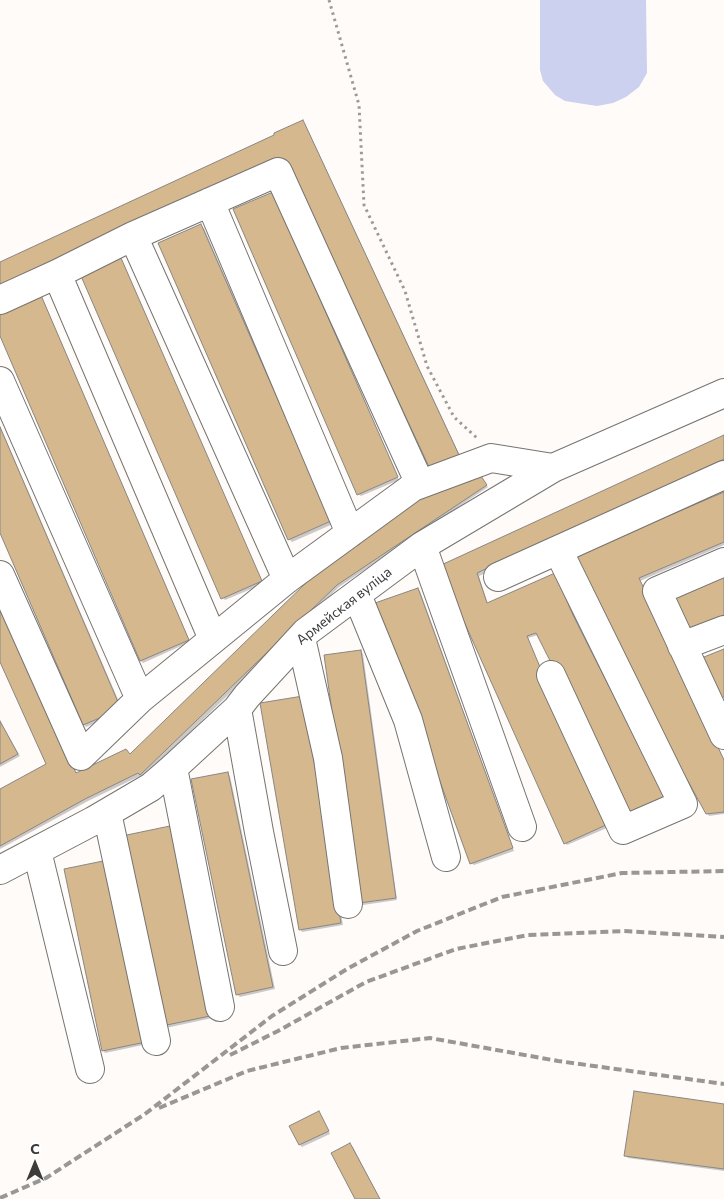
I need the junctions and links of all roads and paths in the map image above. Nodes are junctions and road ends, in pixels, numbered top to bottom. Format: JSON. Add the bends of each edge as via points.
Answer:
{"nodes":[{"id":1,"x":329,"y":0,"type":"edge"},
{"id":2,"x":210,"y":202,"type":"junction"},
{"id":3,"x":133,"y":236,"type":"junction"},
{"id":4,"x":57,"y":274,"type":"junction"},
{"id":5,"x":0,"y":300,"type":"edge"},
{"id":6,"x":0,"y":381,"type":"edge"},
{"id":7,"x":724,"y":393,"type":"edge"},
{"id":8,"x":481,"y":442,"type":"dead end"},
{"id":9,"x":553,"y":468,"type":"junction"},
{"id":10,"x":724,"y":475,"type":"edge"},
{"id":11,"x":420,"y":484,"type":"junction"},
{"id":12,"x":350,"y":533,"type":"junction"},
{"id":13,"x":422,"y":546,"type":"junction"},
{"id":14,"x":558,"y":550,"type":"junction"},
{"id":15,"x":724,"y":562,"type":"edge"},
{"id":16,"x":0,"y":575,"type":"edge"},
{"id":17,"x":498,"y":577,"type":"dead end"},
{"id":18,"x":287,"y":579,"type":"junction"},
{"id":19,"x":357,"y":595,"type":"junction"},
{"id":20,"x":724,"y":630,"type":"edge"},
{"id":21,"x":301,"y":638,"type":"junction"},
{"id":22,"x":214,"y":639,"type":"junction"},
{"id":23,"x":682,"y":646,"type":"junction"},
{"id":24,"x":551,"y":675,"type":"dead end"},
{"id":25,"x":140,"y":699,"type":"junction"},
{"id":26,"x":237,"y":709,"type":"junction"},
{"id":27,"x":721,"y":720,"type":"edge"},
{"id":28,"x":173,"y":768,"type":"junction"},
{"id":29,"x":107,"y":813,"type":"junction"},
{"id":30,"x":522,"y":827,"type":"dead end"},
{"id":31,"x":37,"y":851,"type":"junction"},
{"id":32,"x":446,"y":858,"type":"dead end"},
{"id":33,"x":0,"y":870,"type":"edge"},
{"id":34,"x":348,"y":904,"type":"dead end"},
{"id":35,"x":283,"y":951,"type":"dead end"},
{"id":36,"x":220,"y":1007,"type":"dead end"},
{"id":37,"x":156,"y":1041,"type":"dead end"},
{"id":38,"x":90,"y":1069,"type":"dead end"}],
"edges":[{"from":1,"to":8,"type":"path","via":[[359,105],[364,205],[405,291],[427,366],[454,417]]},
{"from":2,"to":3,"type":"street"},
{"from":2,"to":11,"type":"street","via":[[278,172]]},
{"from":2,"to":12,"type":"street"},
{"from":3,"to":4,"type":"street"},
{"from":3,"to":18,"type":"street"},
{"from":4,"to":5,"type":"street"},
{"from":4,"to":22,"type":"street"},
{"from":6,"to":25,"type":"street"},
{"from":7,"to":9,"type":"street","name":"Армейская вуліца"},
{"from":9,"to":11,"type":"street","via":[[491,458]]},
{"from":9,"to":13,"type":"street","name":"Армейская вуліца"},
{"from":10,"to":14,"type":"street"},
{"from":11,"to":12,"type":"street"},
{"from":12,"to":18,"type":"street"},
{"from":13,"to":19,"type":"street","name":"Армейская вуліца"},
{"from":13,"to":30,"type":"street"},
{"from":14,"to":17,"type":"street"},
{"from":14,"to":24,"type":"street","via":[[683,804],[623,830]]},
{"from":15,"to":23,"type":"street","via":[[657,591]]},
{"from":16,"to":25,"type":"street","via":[[81,756]]},
{"from":18,"to":22,"type":"street"},
{"from":19,"to":21,"type":"street","name":"Армейская вуліца"},
{"from":19,"to":32,"type":"street","via":[[408,720]]},
{"from":20,"to":23,"type":"street"},
{"from":21,"to":26,"type":"street","name":"Армейская вуліца"},
{"from":21,"to":34,"type":"street","via":[[328,758]]},
{"from":22,"to":25,"type":"street"},
{"from":23,"to":27,"type":"street"},
{"from":26,"to":28,"type":"street","name":"Армейская вуліца"},
{"from":26,"to":35,"type":"street"},
{"from":28,"to":29,"type":"street","name":"Армейская вуліца","via":[[151,787]]},
{"from":28,"to":36,"type":"street"},
{"from":29,"to":31,"type":"street","name":"Армейская вуліца"},
{"from":29,"to":37,"type":"street"},
{"from":31,"to":33,"type":"street","name":"Армейская вуліца"},
{"from":31,"to":38,"type":"street"}]}
